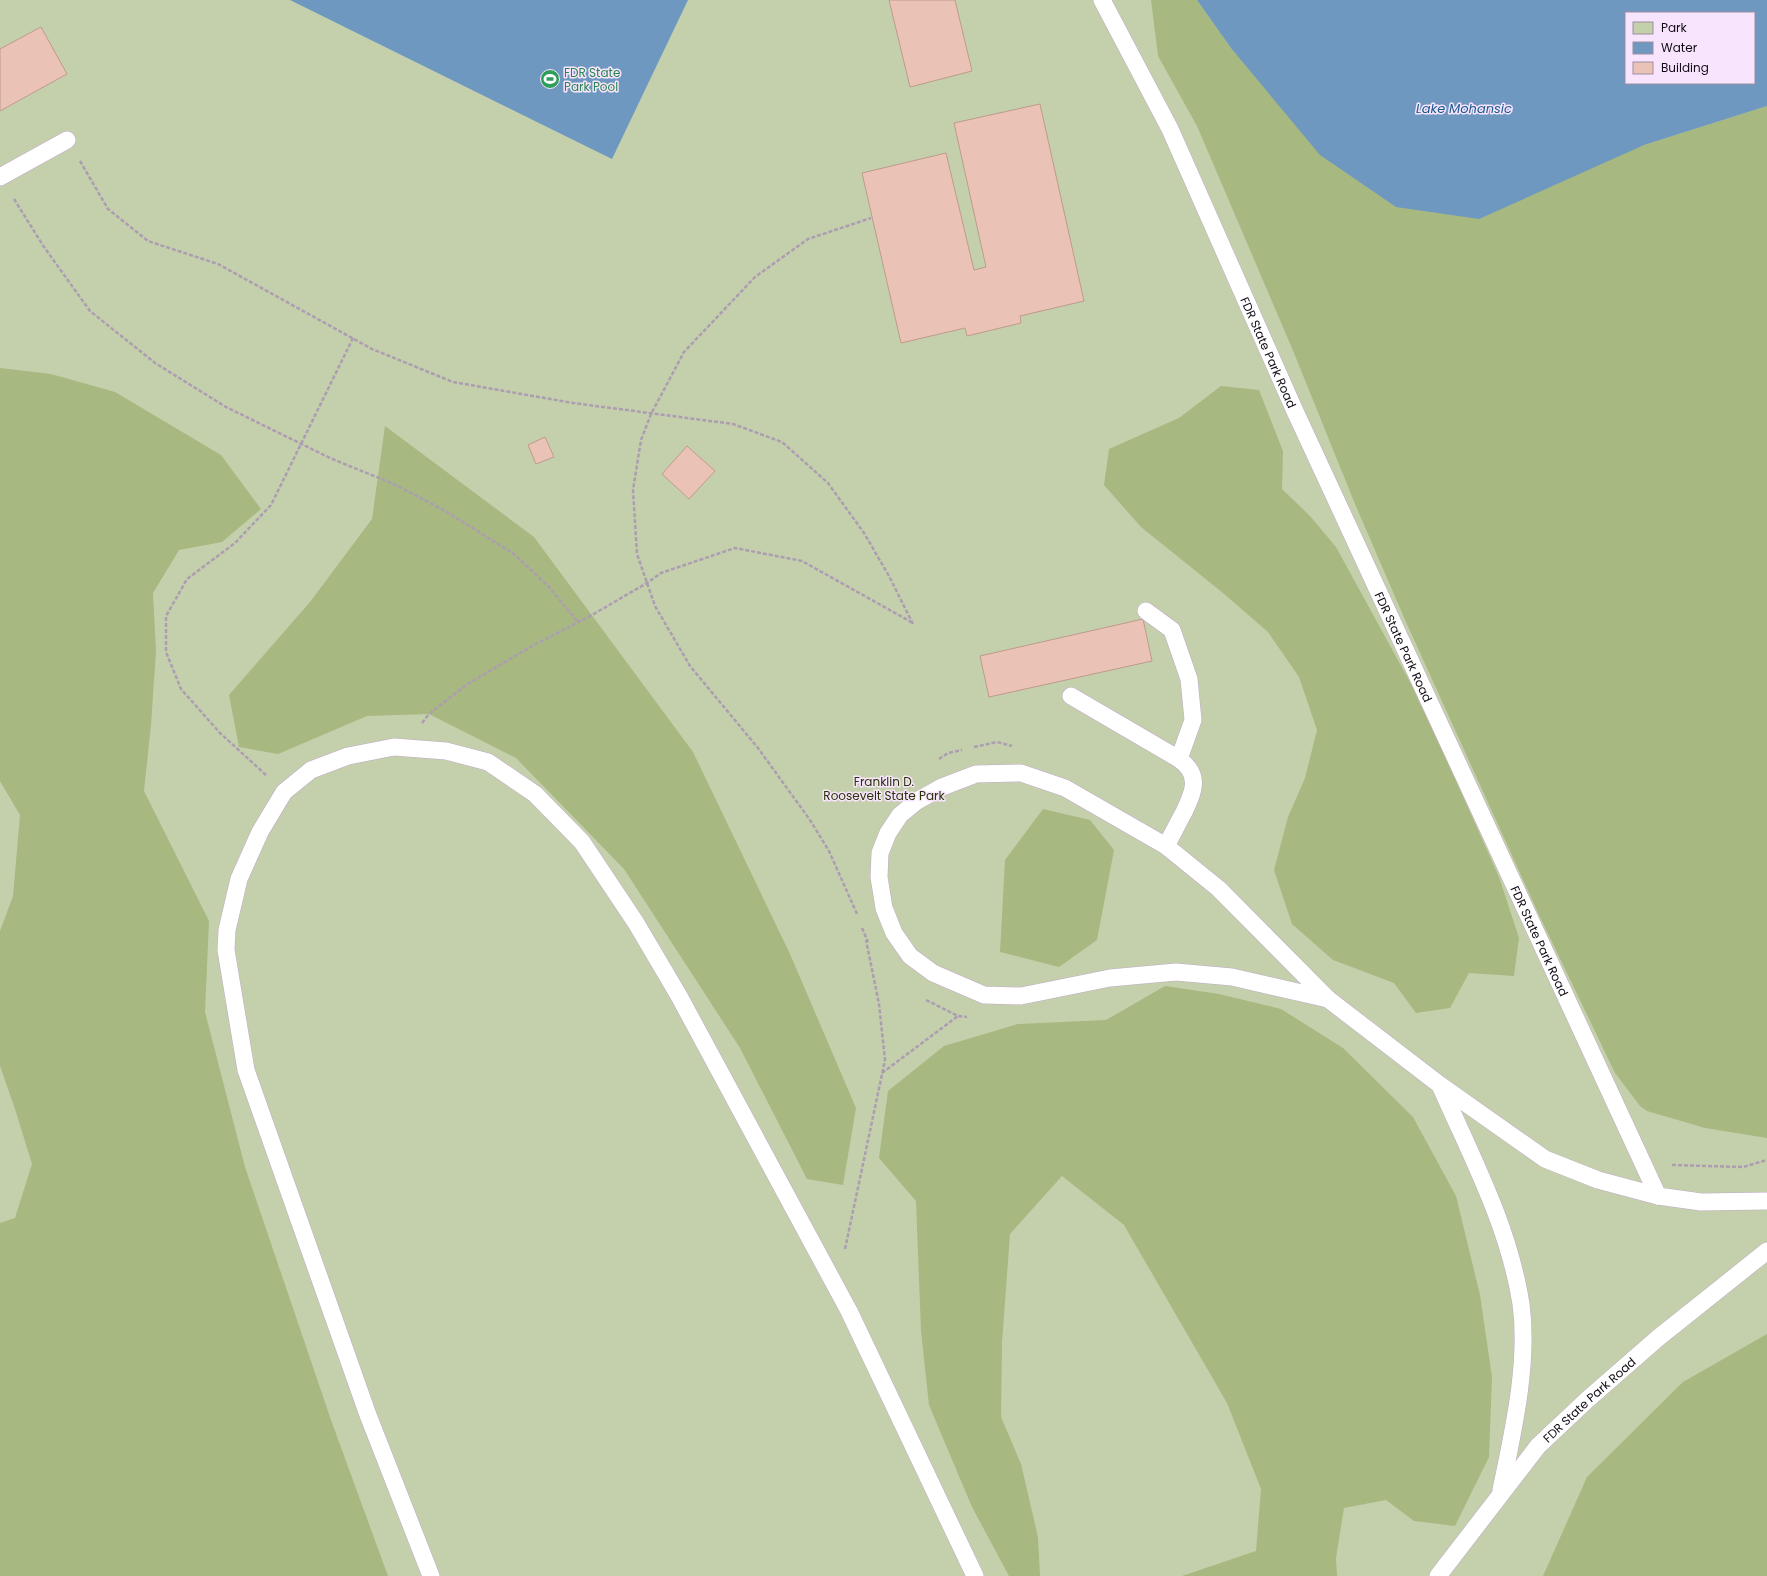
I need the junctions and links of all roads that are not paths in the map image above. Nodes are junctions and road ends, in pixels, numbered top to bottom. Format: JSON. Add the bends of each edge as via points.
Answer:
{"nodes":[{"id":1,"x":1102,"y":0,"type":"edge"},
{"id":2,"x":67,"y":140,"type":"road end"},
{"id":3,"x":0,"y":177,"type":"edge"},
{"id":4,"x":1146,"y":611,"type":"dead end"},
{"id":5,"x":1071,"y":696,"type":"dead end"},
{"id":6,"x":1179,"y":759,"type":"junction"},
{"id":7,"x":1166,"y":846,"type":"junction"},
{"id":8,"x":1328,"y":999,"type":"junction"},
{"id":9,"x":1440,"y":1085,"type":"junction"},
{"id":10,"x":1658,"y":1196,"type":"junction"},
{"id":11,"x":1767,"y":1201,"type":"edge"},
{"id":12,"x":1767,"y":1251,"type":"edge"},
{"id":13,"x":1500,"y":1493,"type":"junction"},
{"id":14,"x":431,"y":1576,"type":"edge"},
{"id":15,"x":975,"y":1576,"type":"edge"},
{"id":16,"x":1438,"y":1576,"type":"edge"}],
"edges":[{"from":1,"to":10,"type":"lane","name":"FDR State Park Road","via":[[1170,129],[1294,409]]},
{"from":2,"to":3,"type":"lane"},
{"from":4,"to":6,"type":"lane","via":[[1172,630],[1189,679],[1193,720]]},
{"from":5,"to":6,"type":"lane"},
{"from":6,"to":7,"type":"lane","via":[[1191,772],[1194,782],[1193,793]]},
{"from":7,"to":8,"type":"lane","via":[[1218,889]]},
{"from":7,"to":8,"type":"lane","via":[[1065,788],[1021,773],[976,774],[942,787],[917,801],[900,815],[888,833],[880,853],[879,877],[884,908],[894,933],[910,956],[933,974],[984,995],[1021,996],[1110,978],[1176,972],[1232,976]]},
{"from":8,"to":9,"type":"lane"},
{"from":9,"to":10,"type":"lane","via":[[1545,1159],[1598,1180]]},
{"from":9,"to":13,"type":"lane","via":[[1501,1223],[1521,1305],[1522,1352],[1515,1421]]},
{"from":10,"to":11,"type":"lane","via":[[1701,1202]]},
{"from":12,"to":13,"type":"lane","name":"FDR State Park Road","via":[[1658,1338],[1588,1399],[1538,1446]]},
{"from":13,"to":16,"type":"lane","name":"FDR State Park Road"},
{"from":14,"to":15,"type":"lane","via":[[373,1428],[246,1070],[226,950],[226,930],[239,879],[260,832],[284,792],[311,770],[348,756],[394,747],[446,751],[488,762],[535,794],[582,842],[636,923],[679,996],[846,1304]]}]}
